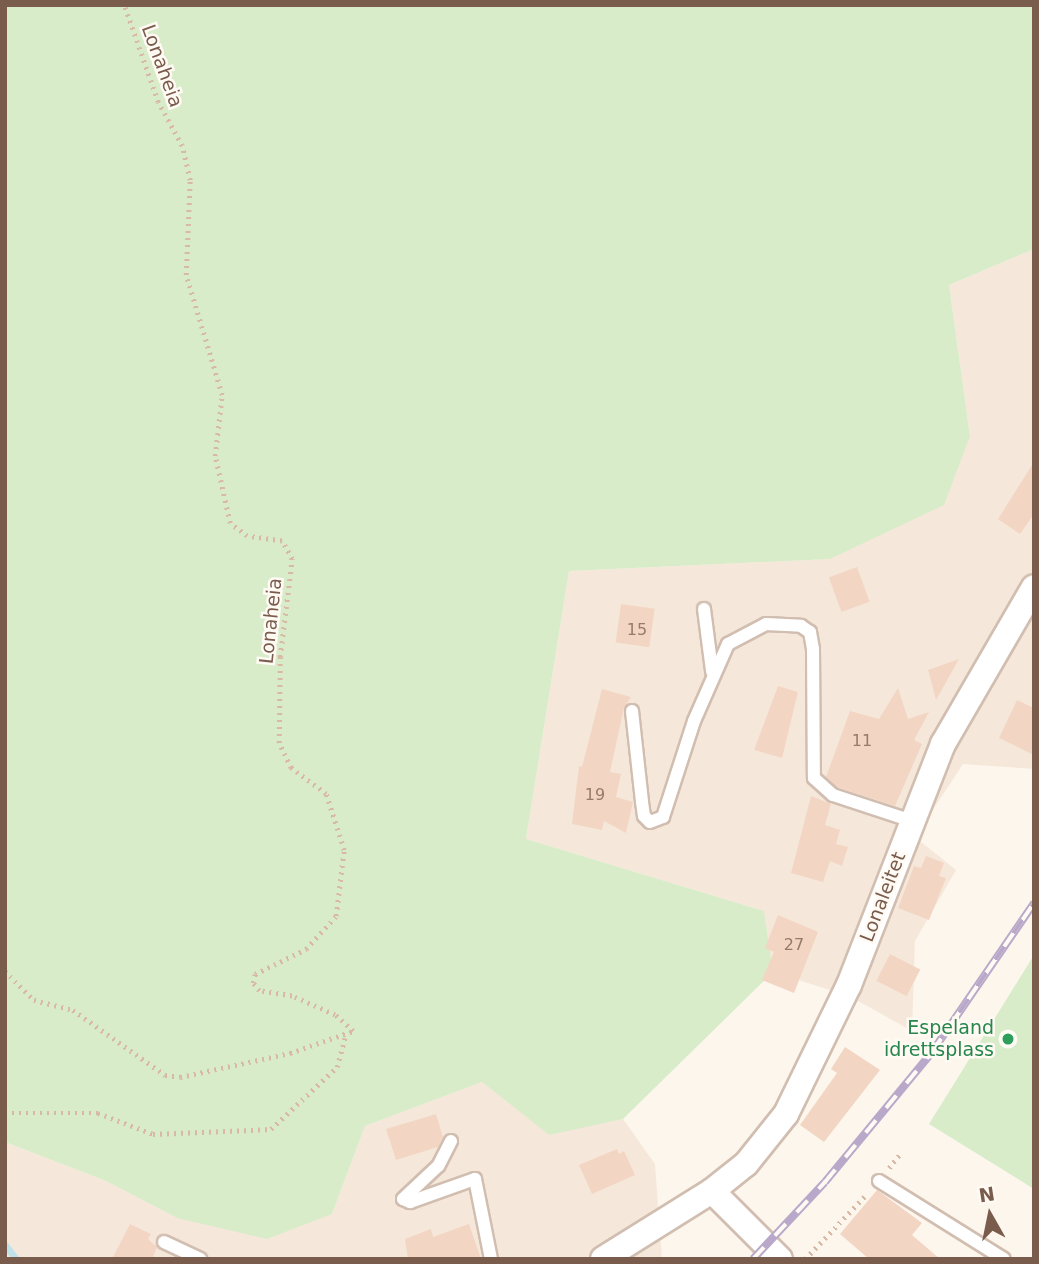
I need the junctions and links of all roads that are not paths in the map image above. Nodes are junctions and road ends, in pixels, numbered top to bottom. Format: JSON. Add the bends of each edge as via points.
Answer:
{"nodes":[{"id":1,"x":1034,"y":587,"type":"edge"},
{"id":2,"x":704,"y":608,"type":"dead end"},
{"id":3,"x":712,"y":673,"type":"junction"},
{"id":4,"x":632,"y":711,"type":"dead end"},
{"id":5,"x":912,"y":821,"type":"junction"},
{"id":6,"x":450,"y":1142,"type":"dead end"},
{"id":7,"x":879,"y":1181,"type":"road end"},
{"id":8,"x":712,"y":1191,"type":"junction"},
{"id":9,"x":164,"y":1242,"type":"dead end"},
{"id":10,"x":200,"y":1259,"type":"edge"},
{"id":11,"x":491,"y":1259,"type":"edge"},
{"id":12,"x":603,"y":1259,"type":"edge"},
{"id":13,"x":780,"y":1259,"type":"edge"},
{"id":14,"x":1004,"y":1259,"type":"edge"}],
"edges":[{"from":1,"to":5,"type":"street","name":"Lonaleitet","via":[[958,712]]},
{"from":2,"to":3,"type":"lane"},
{"from":3,"to":4,"type":"lane","via":[[663,817],[650,822],[642,802]]},
{"from":3,"to":5,"type":"lane","via":[[728,644],[746,631],[779,622],[810,632],[814,778],[833,795]]},
{"from":5,"to":8,"type":"street","name":"Lonaleitet","via":[[849,985],[786,1114],[746,1164]]},
{"from":6,"to":11,"type":"lane","via":[[438,1166],[403,1199],[410,1202],[475,1179]]},
{"from":7,"to":14,"type":"lane"},
{"from":8,"to":12,"type":"street","name":"Lonaleitet"},
{"from":8,"to":13,"type":"street"},
{"from":9,"to":10,"type":"lane"}]}
